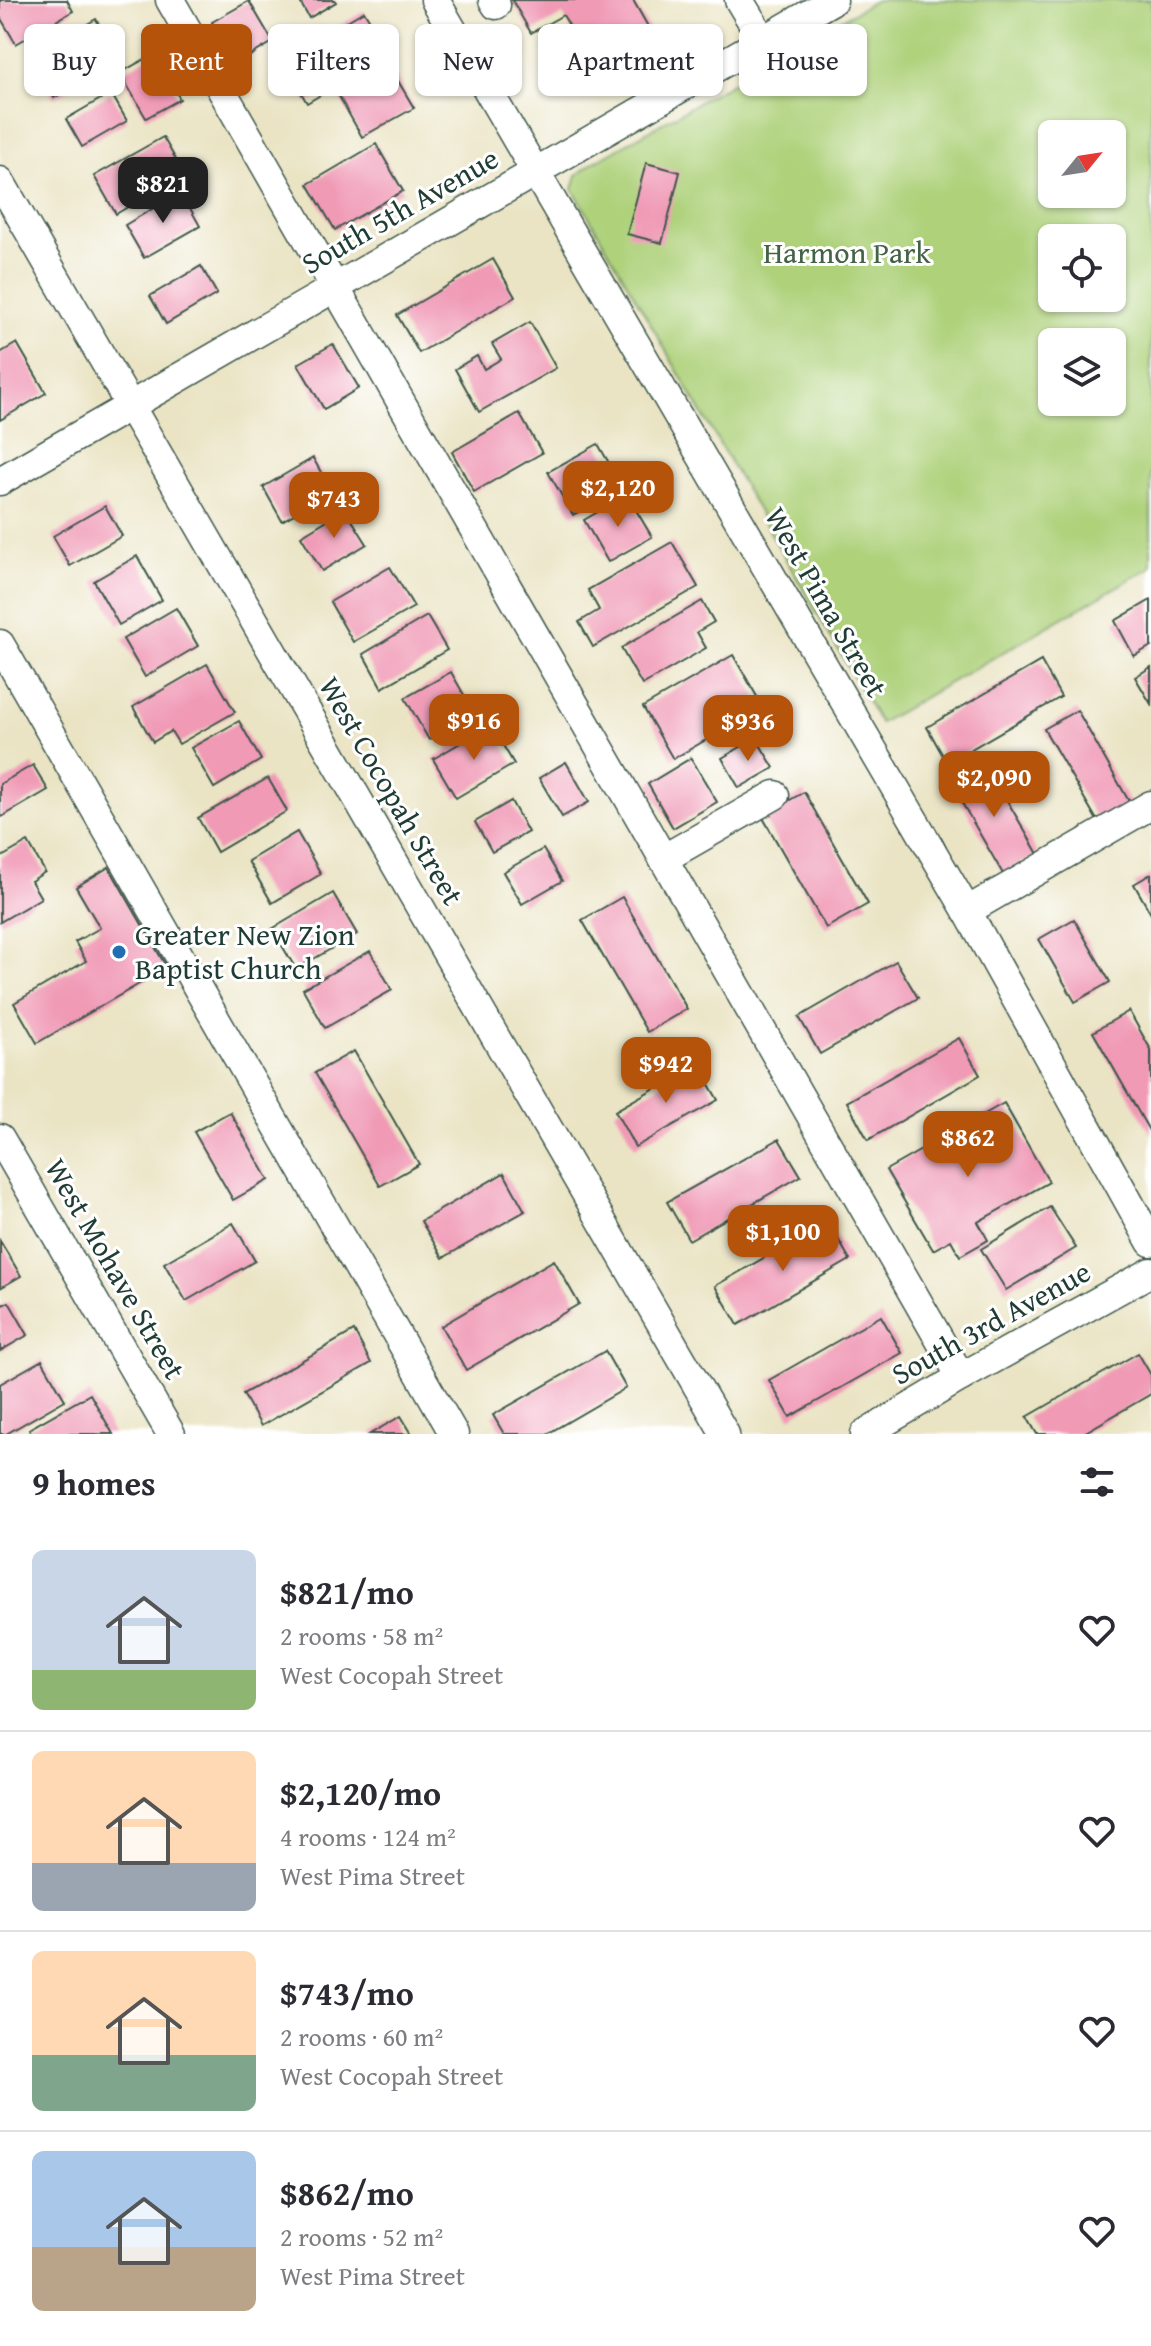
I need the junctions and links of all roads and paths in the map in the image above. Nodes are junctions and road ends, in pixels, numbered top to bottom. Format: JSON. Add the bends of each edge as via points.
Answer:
{"nodes":[{"id":1,"x":170,"y":0,"type":"edge"},
{"id":2,"x":435,"y":0,"type":"edge"},
{"id":3,"x":739,"y":0,"type":"edge"},
{"id":4,"x":833,"y":0,"type":"edge"},
{"id":5,"x":753,"y":24,"type":"edge"},
{"id":6,"x":791,"y":24,"type":"edge"},
{"id":7,"x":739,"y":54,"type":"edge"},
{"id":8,"x":534,"y":172,"type":"junction"},
{"id":9,"x":0,"y":181,"type":"edge"},
{"id":10,"x":336,"y":288,"type":"junction"},
{"id":11,"x":128,"y":406,"type":"junction"},
{"id":12,"x":0,"y":481,"type":"edge"},
{"id":13,"x":0,"y":644,"type":"edge"},
{"id":14,"x":775,"y":795,"type":"dead end"},
{"id":15,"x":1151,"y":805,"type":"edge"},
{"id":16,"x":663,"y":859,"type":"junction"},
{"id":17,"x":967,"y":911,"type":"junction"},
{"id":18,"x":0,"y":1138,"type":"edge"},
{"id":19,"x":1151,"y":1242,"type":"edge"},
{"id":20,"x":1151,"y":1272,"type":"edge"},
{"id":21,"x":961,"y":1377,"type":"junction"},
{"id":22,"x":171,"y":1434,"type":"edge"},
{"id":23,"x":454,"y":1434,"type":"edge"},
{"id":24,"x":725,"y":1434,"type":"edge"},
{"id":25,"x":865,"y":1434,"type":"edge"}],
"edges":[{"from":1,"to":10,"type":"street"},
{"from":2,"to":8,"type":"street","name":"West Pima Street"},
{"from":3,"to":5,"type":"street"},
{"from":4,"to":6,"type":"street","name":"South 5th Avenue"},
{"from":7,"to":8,"type":"street","name":"South 5th Avenue"},
{"from":8,"to":10,"type":"street","name":"South 5th Avenue"},
{"from":8,"to":17,"type":"street","name":"West Pima Street"},
{"from":9,"to":11,"type":"street","name":"West Cocopah Street"},
{"from":10,"to":11,"type":"street","name":"South 5th Avenue"},
{"from":10,"to":16,"type":"street"},
{"from":11,"to":12,"type":"street","name":"South 5th Avenue"},
{"from":11,"to":24,"type":"street","name":"West Cocopah Street"},
{"from":13,"to":23,"type":"street"},
{"from":14,"to":16,"type":"street"},
{"from":15,"to":17,"type":"street"},
{"from":16,"to":21,"type":"street"},
{"from":17,"to":19,"type":"street","name":"West Pima Street"},
{"from":18,"to":22,"type":"street","name":"West Mohave Street"},
{"from":20,"to":21,"type":"street","name":"South 3rd Avenue"},
{"from":21,"to":25,"type":"street","name":"South 3rd Avenue"}]}
